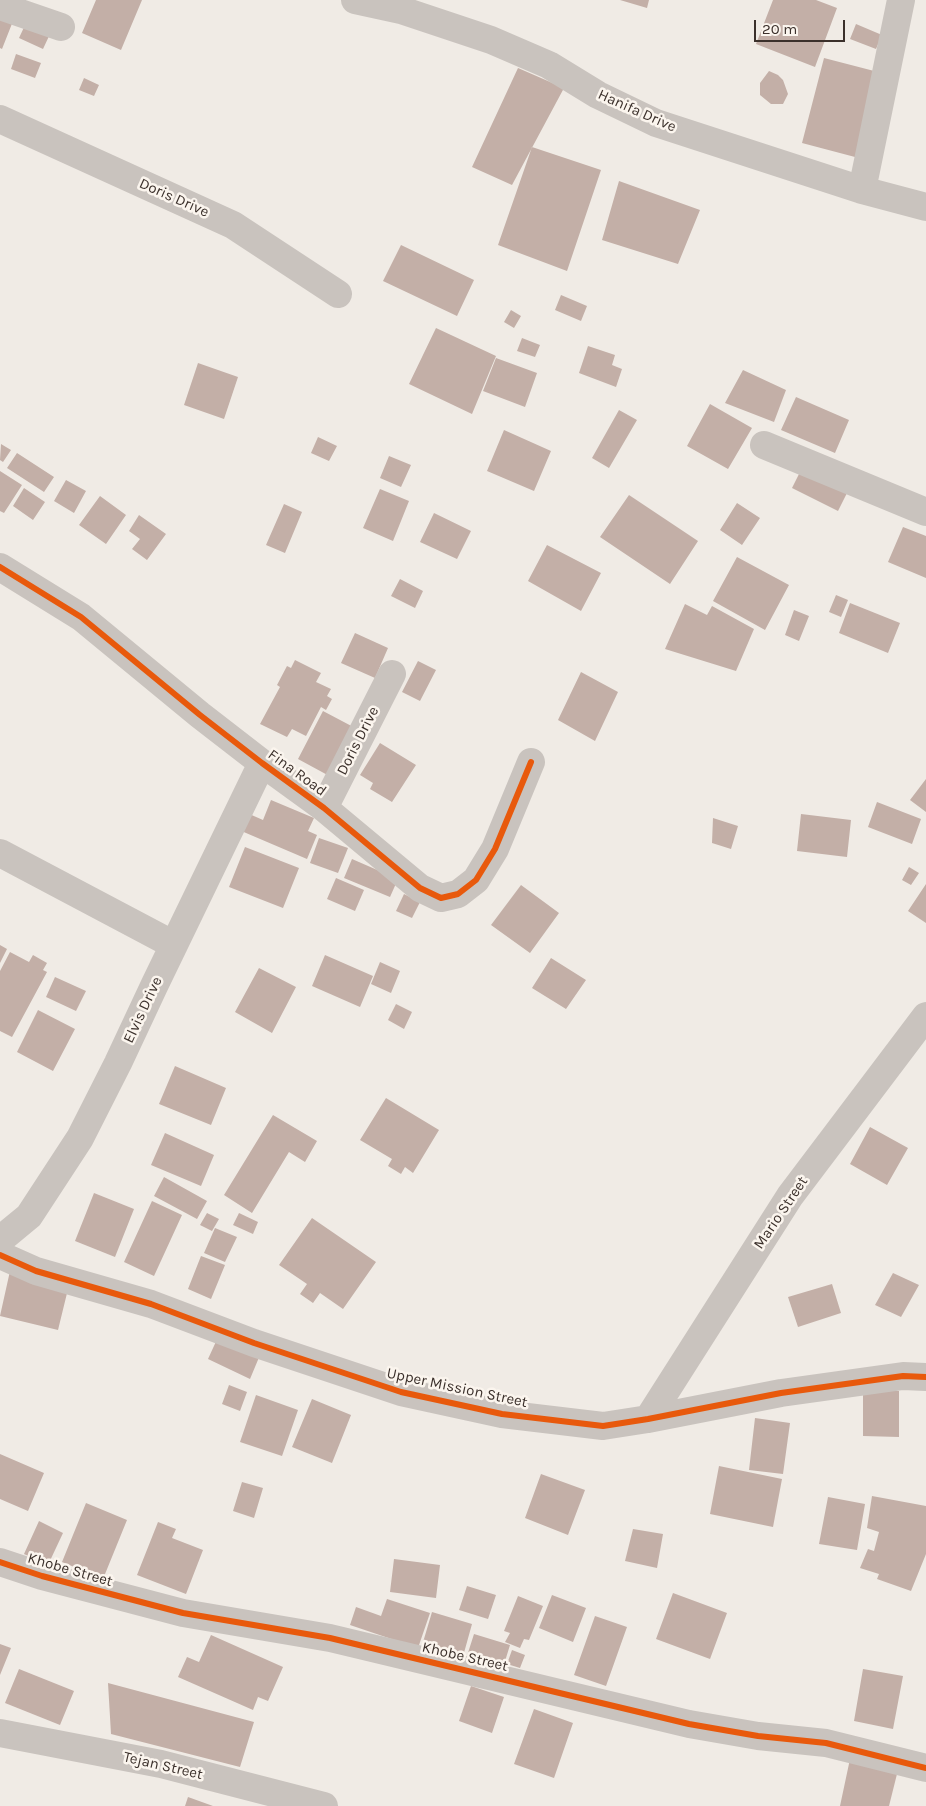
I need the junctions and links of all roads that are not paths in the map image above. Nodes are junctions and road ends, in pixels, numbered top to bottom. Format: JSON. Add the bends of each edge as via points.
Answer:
{"nodes":[{"id":1,"x":355,"y":0,"type":"edge"},
{"id":2,"x":901,"y":0,"type":"edge"},
{"id":3,"x":0,"y":6,"type":"edge"},
{"id":4,"x":61,"y":27,"type":"dead end"},
{"id":5,"x":0,"y":119,"type":"edge"},
{"id":6,"x":862,"y":190,"type":"junction"},
{"id":7,"x":926,"y":207,"type":"edge"},
{"id":8,"x":338,"y":294,"type":"dead end"},
{"id":9,"x":764,"y":445,"type":"dead end"},
{"id":10,"x":926,"y":512,"type":"edge"},
{"id":11,"x":0,"y":567,"type":"edge"},
{"id":12,"x":392,"y":674,"type":"dead end"},
{"id":13,"x":532,"y":762,"type":"dead end"},
{"id":14,"x":262,"y":763,"type":"junction"},
{"id":15,"x":324,"y":808,"type":"junction"},
{"id":16,"x":0,"y":854,"type":"edge"},
{"id":17,"x":174,"y":945,"type":"junction"},
{"id":18,"x":926,"y":1016,"type":"edge"},
{"id":19,"x":0,"y":1240,"type":"edge"},
{"id":20,"x":0,"y":1255,"type":"edge"},
{"id":21,"x":926,"y":1377,"type":"edge"},
{"id":22,"x":648,"y":1418,"type":"junction"},
{"id":23,"x":0,"y":1562,"type":"edge"},
{"id":24,"x":0,"y":1733,"type":"edge"},
{"id":25,"x":926,"y":1768,"type":"edge"},
{"id":26,"x":324,"y":1806,"type":"edge"}],
"edges":[{"from":1,"to":6,"type":"street","name":"Hanifa Drive","via":[[401,10],[491,40],[549,65],[598,95],[656,123]]},
{"from":2,"to":6,"type":"street"},
{"from":3,"to":4,"type":"street"},
{"from":5,"to":8,"type":"street","name":"Doris Drive","via":[[233,225]]},
{"from":6,"to":7,"type":"street","name":"Hanifa Drive"},
{"from":9,"to":10,"type":"street"},
{"from":11,"to":14,"type":"street","name":"Fina Road","via":[[81,617]]},
{"from":12,"to":15,"type":"street","name":"Doris Drive"},
{"from":13,"to":15,"type":"street","name":"Fina Road","via":[[495,849],[476,880],[458,894],[441,898],[420,888]]},
{"from":14,"to":15,"type":"street","name":"Fina Road"},
{"from":14,"to":17,"type":"street","name":"Elvis Drive"},
{"from":16,"to":17,"type":"street"},
{"from":17,"to":19,"type":"street","name":"Elvis Drive","via":[[80,1138],[29,1216]]},
{"from":18,"to":22,"type":"street","name":"Mario Street","via":[[790,1196]]},
{"from":20,"to":22,"type":"street","name":"Upper Mission Street","via":[[36,1271],[151,1304],[254,1343],[401,1392],[502,1414],[603,1426]]},
{"from":21,"to":22,"type":"street","name":"Upper Mission Street","via":[[902,1376],[781,1393]]},
{"from":23,"to":25,"type":"street","name":"Khobe Street","via":[[183,1613],[330,1638],[689,1724],[826,1743]]},
{"from":24,"to":26,"type":"street","name":"Tejan Street","via":[[161,1764]]}]}
